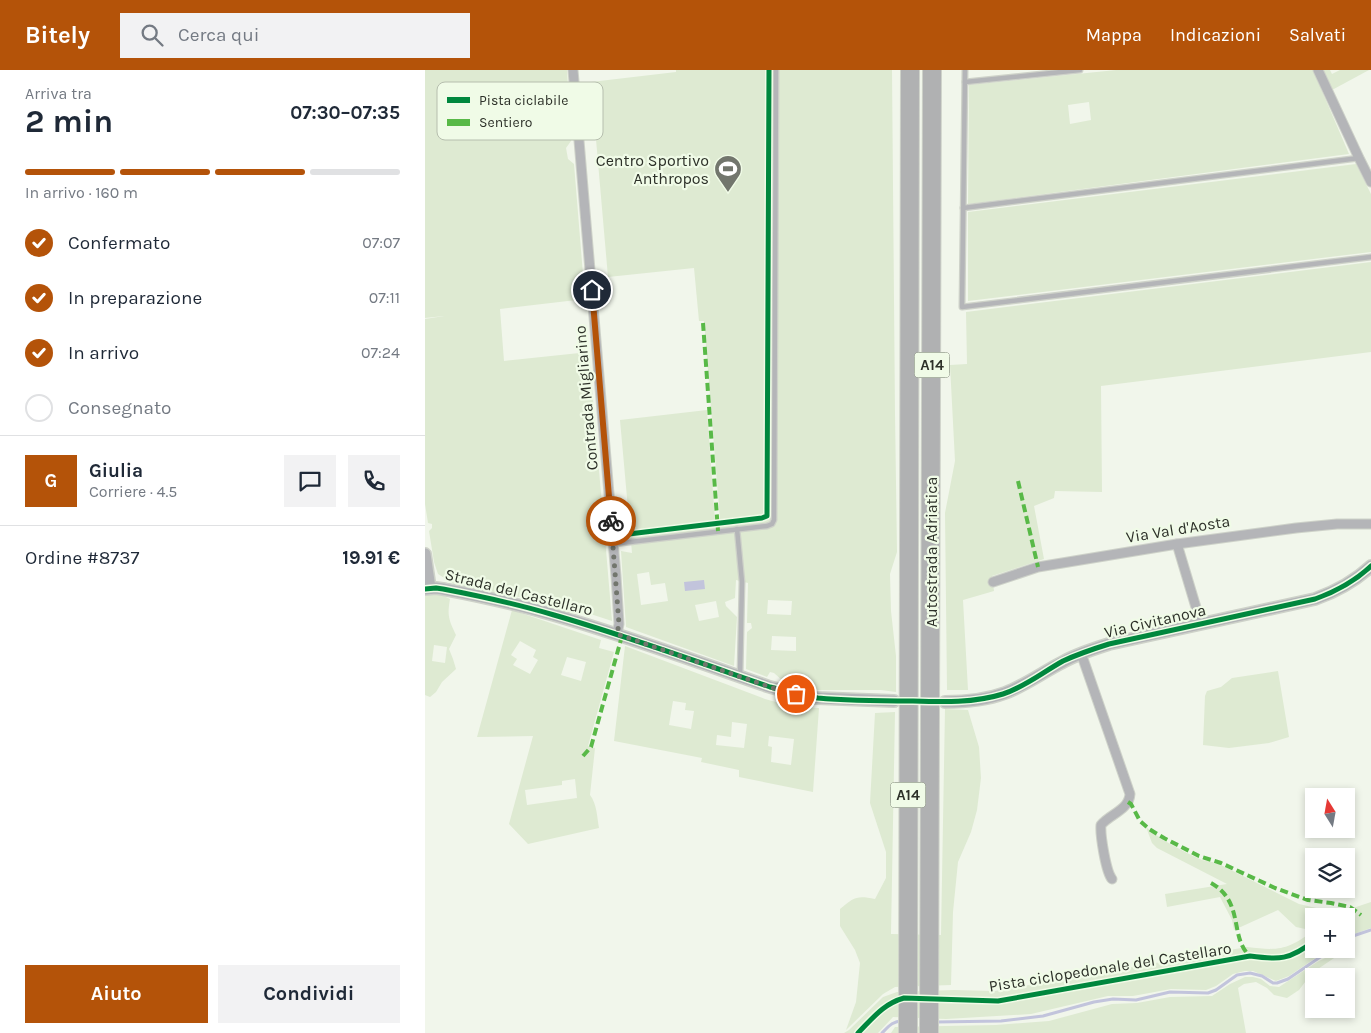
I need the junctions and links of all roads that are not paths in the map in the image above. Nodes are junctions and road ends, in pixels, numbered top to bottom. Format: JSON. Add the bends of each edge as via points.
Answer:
{"nodes":[{"id":1,"x":776,"y":70,"type":"edge"},
{"id":2,"x":910,"y":70,"type":"edge"},
{"id":3,"x":932,"y":70,"type":"edge"},
{"id":4,"x":965,"y":70,"type":"edge"},
{"id":5,"x":1080,"y":70,"type":"edge"},
{"id":6,"x":1318,"y":70,"type":"edge"},
{"id":7,"x":965,"y":82,"type":"junction"},
{"id":8,"x":579,"y":140,"type":"edge"},
{"id":9,"x":1359,"y":158,"type":"junction"},
{"id":10,"x":1371,"y":182,"type":"edge"},
{"id":11,"x":963,"y":208,"type":"junction"},
{"id":12,"x":1371,"y":257,"type":"edge"},
{"id":13,"x":1371,"y":524,"type":"edge"},
{"id":14,"x":737,"y":529,"type":"junction"},
{"id":15,"x":613,"y":544,"type":"junction"},
{"id":16,"x":1177,"y":544,"type":"junction"},
{"id":17,"x":425,"y":554,"type":"edge"},
{"id":18,"x":1371,"y":566,"type":"edge"},
{"id":19,"x":993,"y":582,"type":"dead end"},
{"id":20,"x":428,"y":589,"type":"edge"},
{"id":21,"x":1201,"y":624,"type":"junction"},
{"id":22,"x":617,"y":634,"type":"junction"},
{"id":23,"x":1081,"y":653,"type":"junction"},
{"id":24,"x":740,"y":676,"type":"junction"},
{"id":25,"x":894,"y":701,"type":"dead end"},
{"id":26,"x":945,"y":702,"type":"dead end"},
{"id":27,"x":1112,"y":879,"type":"dead end"},
{"id":28,"x":907,"y":1033,"type":"edge"},
{"id":29,"x":929,"y":1033,"type":"edge"}],
"edges":[{"from":1,"to":14,"type":"lane","via":[[775,520],[772,524]]},
{"from":2,"to":28,"type":"highway","name":"Autostrada Adriatica","number":"A14"},
{"from":3,"to":29,"type":"highway","name":"Autostrada Adriatica","number":"A14"},
{"from":4,"to":7,"type":"lane"},
{"from":5,"to":7,"type":"lane"},
{"from":6,"to":9,"type":"street"},
{"from":7,"to":11,"type":"lane"},
{"from":8,"to":15,"type":"street","name":"Contrada Migliarino"},
{"from":9,"to":10,"type":"street"},
{"from":9,"to":11,"type":"lane"},
{"from":11,"to":12,"type":"lane","via":[[962,307]]},
{"from":13,"to":16,"type":"street","name":"Via Val d'Aosta","via":[[1296,528]]},
{"from":14,"to":15,"type":"lane"},
{"from":14,"to":24,"type":"lane","via":[[742,582]]},
{"from":15,"to":22,"type":"street","name":"Contrada Migliarino"},
{"from":16,"to":19,"type":"street","name":"Via Val d'Aosta","via":[[1038,567]]},
{"from":16,"to":21,"type":"street"},
{"from":17,"to":20,"type":"street"},
{"from":18,"to":21,"type":"street","name":"Via Civitanova","via":[[1344,587],[1315,599]]},
{"from":20,"to":22,"type":"street","name":"Strada del Castellaro","via":[[443,589],[504,602]]},
{"from":21,"to":23,"type":"street","name":"Via Civitanova"},
{"from":22,"to":24,"type":"street","name":"Strada del Castellaro"},
{"from":23,"to":26,"type":"street","name":"Via Civitanova","via":[[1005,693],[976,700]]},
{"from":23,"to":27,"type":"street","via":[[1130,794],[1125,806],[1101,825]]},
{"from":24,"to":25,"type":"street","name":"Strada del Castellaro","via":[[817,698]]}]}
